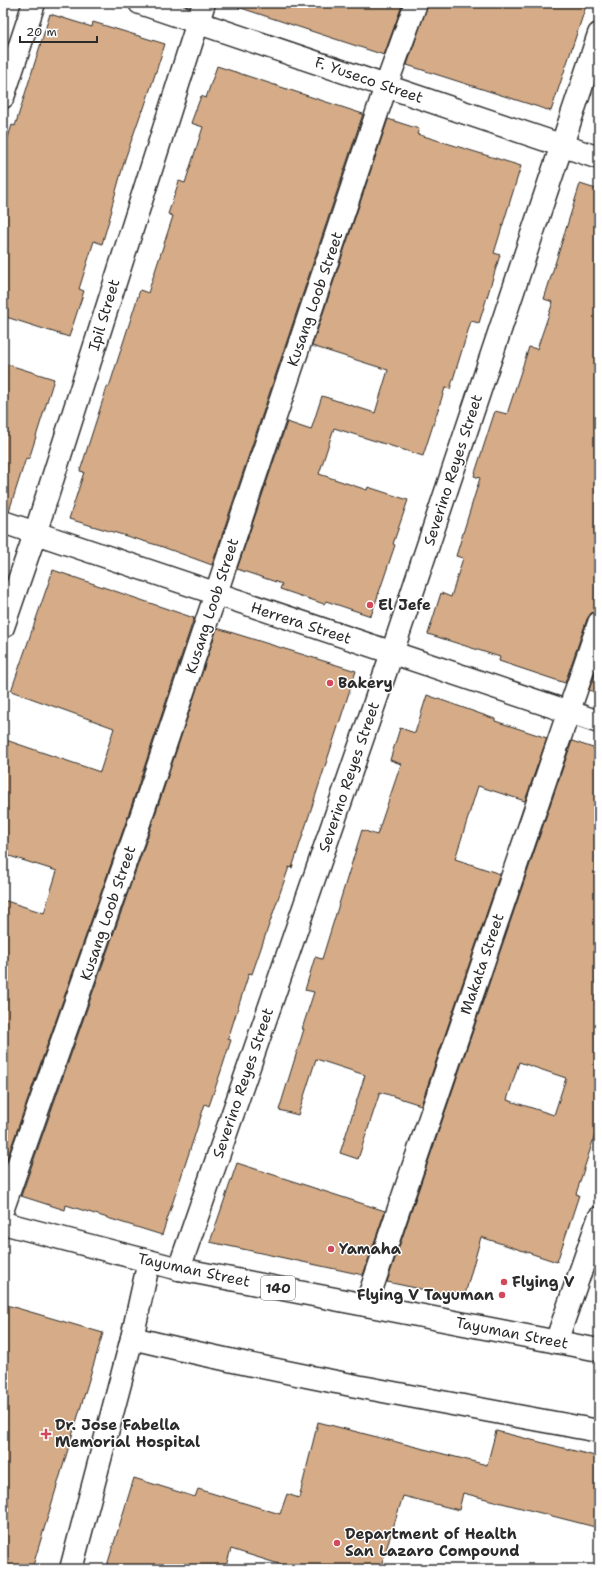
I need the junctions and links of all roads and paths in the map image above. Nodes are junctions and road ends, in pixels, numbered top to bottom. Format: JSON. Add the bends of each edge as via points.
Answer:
{"nodes":[{"id":1,"x":34,"y":3,"type":"edge"},
{"id":2,"x":140,"y":3,"type":"edge"},
{"id":3,"x":416,"y":3,"type":"edge"},
{"id":4,"x":200,"y":12,"type":"edge"},
{"id":5,"x":599,"y":34,"type":"edge"},
{"id":6,"x":386,"y":86,"type":"junction"},
{"id":7,"x":3,"y":97,"type":"edge"},
{"id":8,"x":561,"y":145,"type":"junction"},
{"id":9,"x":599,"y":158,"type":"edge"},
{"id":10,"x":3,"y":522,"type":"edge"},
{"id":11,"x":35,"y":534,"type":"junction"},
{"id":12,"x":216,"y":594,"type":"junction"},
{"id":13,"x":599,"y":623,"type":"edge"},
{"id":14,"x":3,"y":627,"type":"edge"},
{"id":15,"x":392,"y":653,"type":"junction"},
{"id":16,"x":569,"y":712,"type":"junction"},
{"id":17,"x":599,"y":722,"type":"edge"},
{"id":18,"x":3,"y":1208,"type":"edge"},
{"id":19,"x":599,"y":1218,"type":"edge"},
{"id":20,"x":3,"y":1223,"type":"edge"},
{"id":21,"x":149,"y":1261,"type":"junction"},
{"id":22,"x":180,"y":1268,"type":"junction"},
{"id":23,"x":366,"y":1305,"type":"junction"},
{"id":24,"x":132,"y":1338,"type":"junction"},
{"id":25,"x":556,"y":1342,"type":"junction"},
{"id":26,"x":599,"y":1350,"type":"edge"},
{"id":27,"x":599,"y":1431,"type":"edge"},
{"id":28,"x":71,"y":1569,"type":"edge"}],
"edges":[{"from":1,"to":7,"type":"street"},
{"from":2,"to":4,"type":"street","name":"F. Yuseco Street"},
{"from":3,"to":6,"type":"street","name":"Kusang Loob Street"},
{"from":4,"to":6,"type":"street","name":"F. Yuseco Street"},
{"from":4,"to":11,"type":"street","name":"Ipil Street"},
{"from":5,"to":8,"type":"street","name":"Severino Reyes Street"},
{"from":6,"to":8,"type":"street","name":"F. Yuseco Street"},
{"from":6,"to":12,"type":"street","name":"Kusang Loob Street"},
{"from":8,"to":9,"type":"street","name":"F. Yuseco Street"},
{"from":8,"to":15,"type":"street","name":"Severino Reyes Street"},
{"from":10,"to":11,"type":"street","name":"Herrera Street"},
{"from":11,"to":12,"type":"street","name":"Herrera Street"},
{"from":11,"to":14,"type":"street","name":"Ipil Street"},
{"from":12,"to":15,"type":"street","name":"Herrera Street"},
{"from":12,"to":18,"type":"street","name":"Kusang Loob Street","via":[[138,826]]},
{"from":13,"to":16,"type":"street","name":"Makata Street"},
{"from":15,"to":16,"type":"street","name":"Herrera Street"},
{"from":15,"to":22,"type":"street","name":"Severino Reyes Street"},
{"from":16,"to":17,"type":"street","name":"Herrera Street"},
{"from":16,"to":23,"type":"street","name":"Makata Street"},
{"from":19,"to":25,"type":"street"},
{"from":20,"to":21,"type":"street","name":"Tayuman Street","number":"140"},
{"from":21,"to":22,"type":"street","name":"Tayuman Street","number":"140"},
{"from":21,"to":24,"type":"street"},
{"from":22,"to":23,"type":"street","name":"Tayuman Street","number":"140"},
{"from":23,"to":25,"type":"street","name":"Tayuman Street","number":"140"},
{"from":24,"to":27,"type":"street","via":[[191,1352]]},
{"from":24,"to":28,"type":"street"},
{"from":25,"to":26,"type":"street","name":"Tayuman Street","number":"140"}]}
